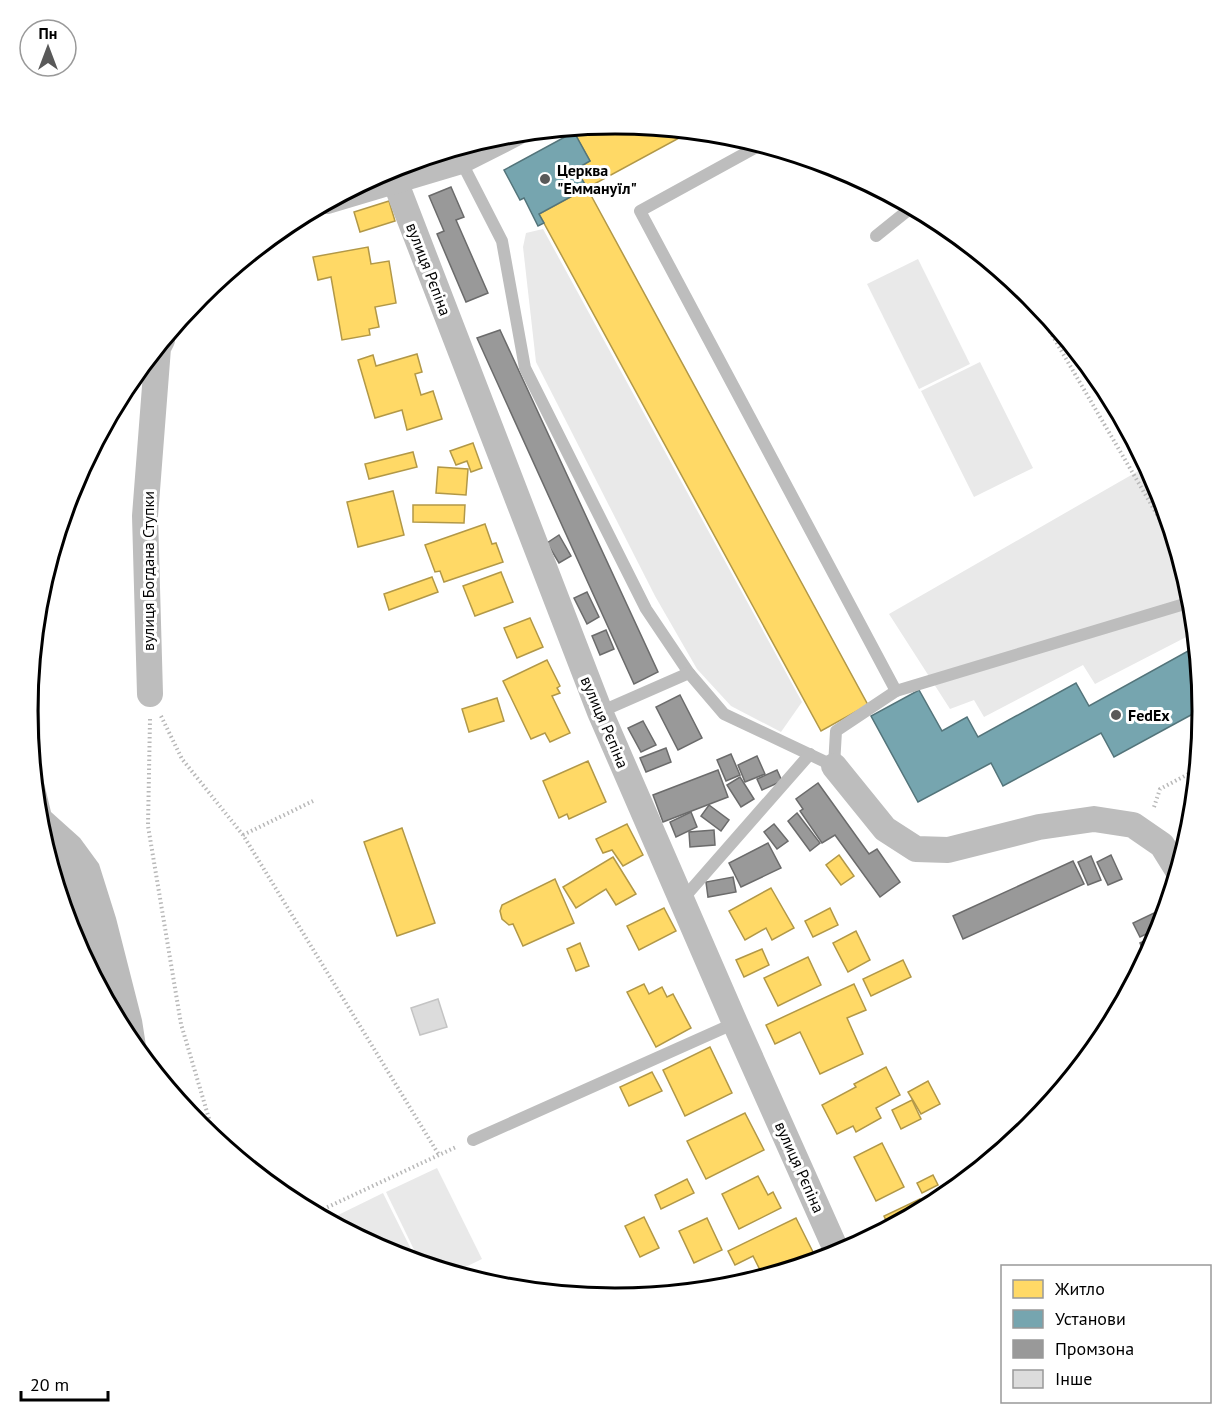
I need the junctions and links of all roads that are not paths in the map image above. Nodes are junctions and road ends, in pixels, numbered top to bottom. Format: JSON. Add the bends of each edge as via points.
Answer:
{"nodes":[{"id":1,"x":485,"y":149,"type":"edge"},
{"id":2,"x":751,"y":150,"type":"edge"},
{"id":3,"x":461,"y":161,"type":"junction"},
{"id":4,"x":408,"y":172,"type":"edge"},
{"id":5,"x":393,"y":177,"type":"edge"},
{"id":6,"x":905,"y":212,"type":"edge"},
{"id":7,"x":876,"y":236,"type":"dead end"},
{"id":8,"x":157,"y":359,"type":"edge"},
{"id":9,"x":1181,"y":605,"type":"edge"},
{"id":10,"x":689,"y":673,"type":"junction"},
{"id":11,"x":896,"y":691,"type":"junction"},
{"id":12,"x":150,"y":694,"type":"road end"},
{"id":13,"x":600,"y":712,"type":"junction"},
{"id":14,"x":810,"y":754,"type":"junction"},
{"id":15,"x":834,"y":766,"type":"junction"},
{"id":16,"x":1172,"y":861,"type":"edge"},
{"id":17,"x":682,"y":900,"type":"junction"},
{"id":18,"x":735,"y":1023,"type":"junction"},
{"id":19,"x":473,"y":1140,"type":"road end"},
{"id":20,"x":834,"y":1244,"type":"edge"}],
"edges":[{"from":1,"to":3,"type":"street"},
{"from":2,"to":11,"type":"lane","via":[[640,211]]},
{"from":3,"to":4,"type":"street"},
{"from":3,"to":10,"type":"lane","via":[[502,241],[525,368],[646,609]]},
{"from":5,"to":13,"type":"street","name":"вулиця Рєпіна"},
{"from":6,"to":7,"type":"lane"},
{"from":8,"to":12,"type":"street","name":"вулиця Богдана Ступки","via":[[145,516]]},
{"from":9,"to":11,"type":"lane"},
{"from":10,"to":13,"type":"lane"},
{"from":10,"to":14,"type":"lane","via":[[724,714]]},
{"from":11,"to":15,"type":"lane","via":[[836,731]]},
{"from":13,"to":17,"type":"street","name":"вулиця Рєпіна"},
{"from":14,"to":15,"type":"lane"},
{"from":14,"to":17,"type":"lane"},
{"from":15,"to":16,"type":"street","via":[[885,829],[916,849],[948,850],[1039,827],[1094,819],[1133,825],[1162,845]]},
{"from":17,"to":18,"type":"street","name":"вулиця Рєпіна"},
{"from":18,"to":19,"type":"lane"},
{"from":18,"to":20,"type":"street","name":"вулиця Рєпіна"}]}
